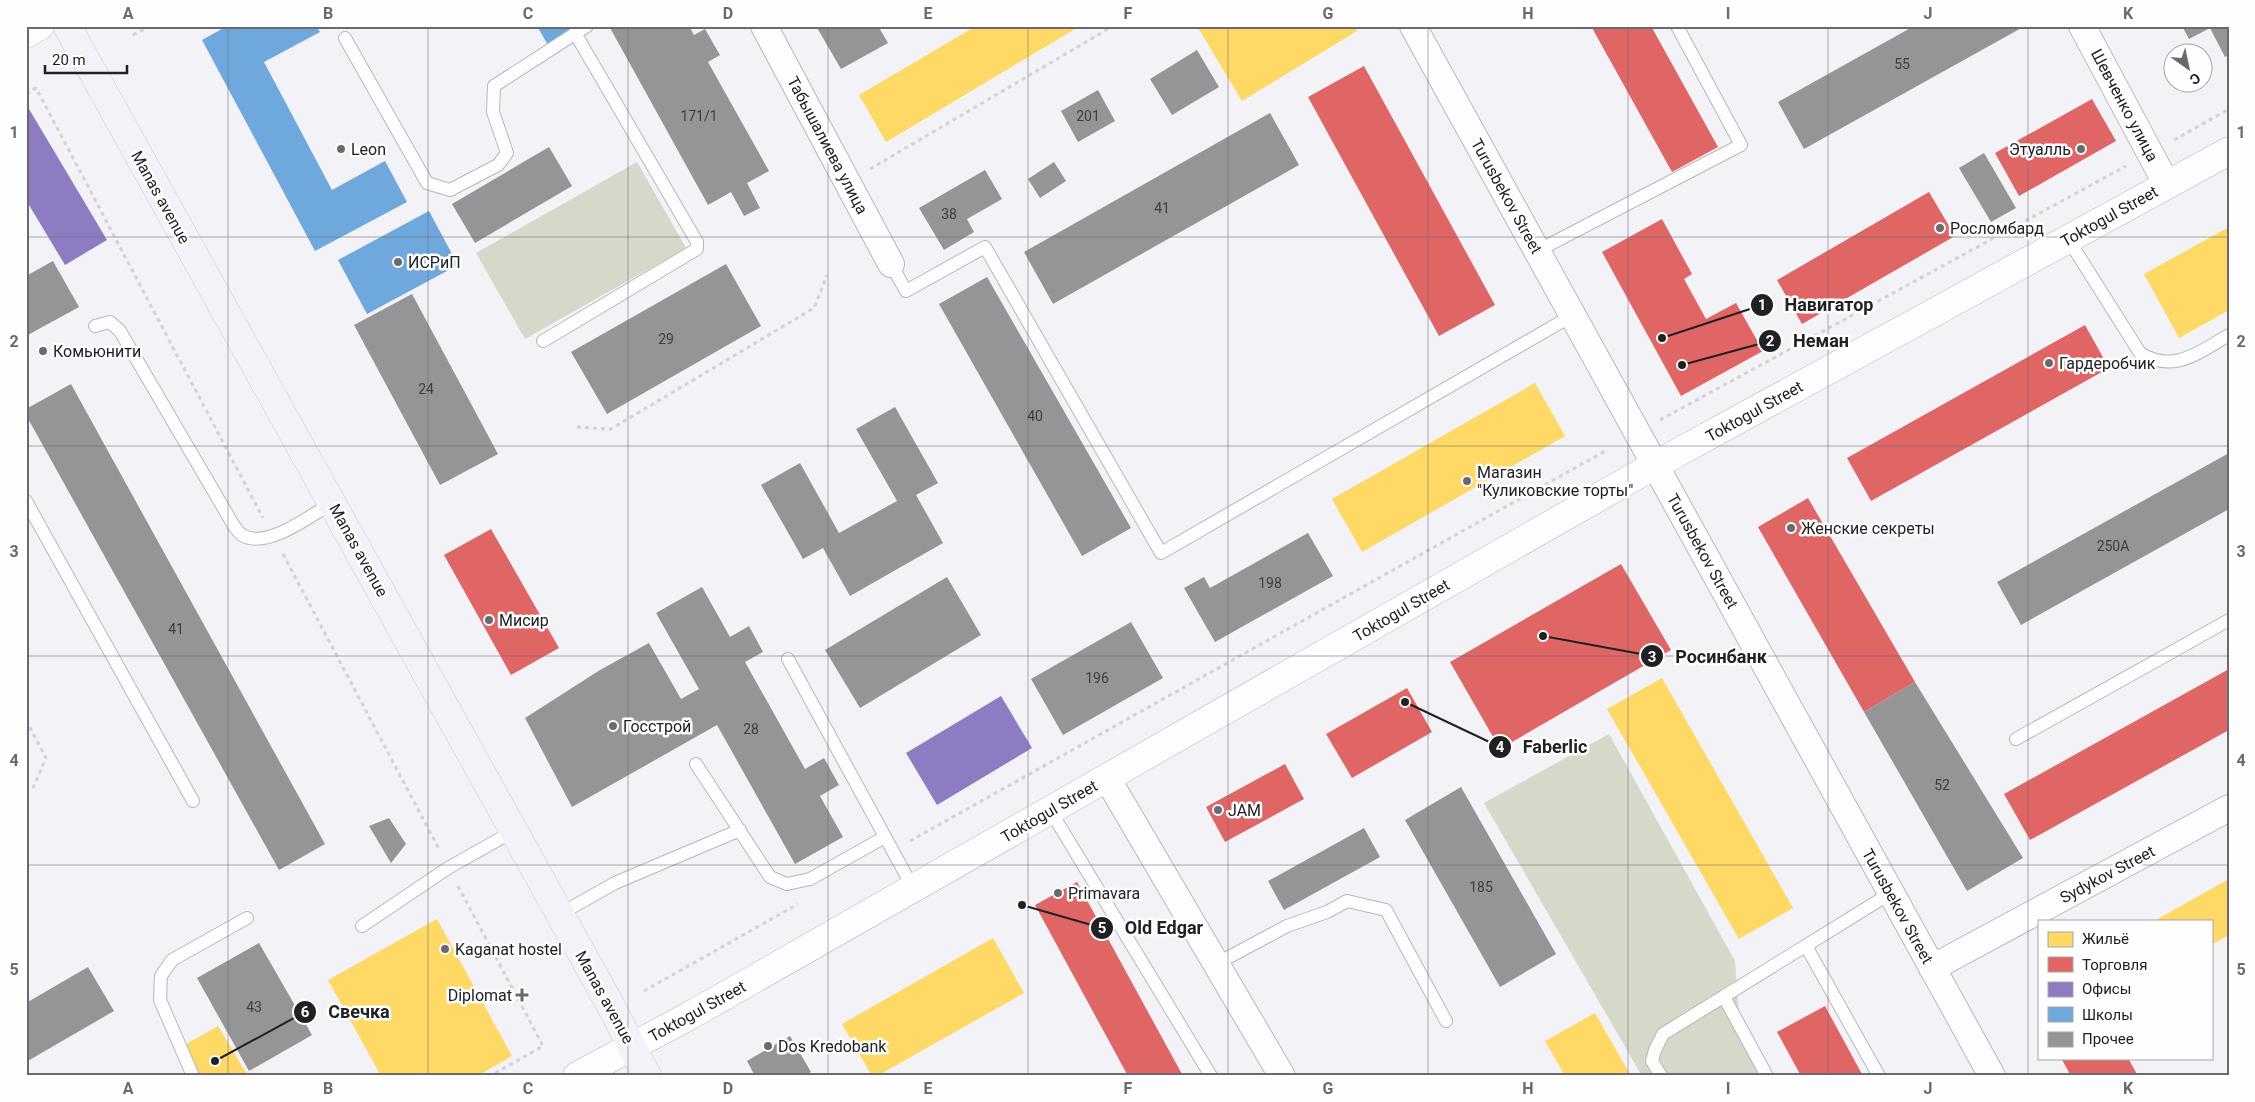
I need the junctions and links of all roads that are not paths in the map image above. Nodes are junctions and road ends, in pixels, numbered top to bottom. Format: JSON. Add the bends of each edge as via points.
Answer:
{"nodes":[{"id":1,"x":40,"y":26,"type":"edge"},
{"id":2,"x":67,"y":26,"type":"edge"},
{"id":3,"x":587,"y":26,"type":"edge"},
{"id":4,"x":764,"y":26,"type":"edge"},
{"id":5,"x":1413,"y":26,"type":"edge"},
{"id":6,"x":1677,"y":26,"type":"edge"},
{"id":7,"x":2082,"y":26,"type":"edge"},
{"id":8,"x":575,"y":33,"type":"junction"},
{"id":9,"x":26,"y":34,"type":"edge"},
{"id":10,"x":345,"y":38,"type":"dead end"},
{"id":11,"x":2229,"y":151,"type":"edge"},
{"id":12,"x":2167,"y":184,"type":"junction"},
{"id":13,"x":2068,"y":238,"type":"junction"},
{"id":14,"x":1537,"y":251,"type":"junction"},
{"id":15,"x":891,"y":264,"type":"joint"},
{"id":16,"x":1573,"y":315,"type":"junction"},
{"id":17,"x":95,"y":326,"type":"dead end"},
{"id":18,"x":2229,"y":335,"type":"edge"},
{"id":19,"x":543,"y":342,"type":"dead end"},
{"id":20,"x":1655,"y":465,"type":"junction"},
{"id":21,"x":26,"y":500,"type":"edge"},
{"id":22,"x":332,"y":502,"type":"junction"},
{"id":23,"x":2229,"y":620,"type":"edge"},
{"id":24,"x":788,"y":659,"type":"dead end"},
{"id":25,"x":2016,"y":739,"type":"dead end"},
{"id":26,"x":696,"y":764,"type":"dead end"},
{"id":27,"x":1107,"y":778,"type":"junction"},
{"id":28,"x":193,"y":801,"type":"dead end"},
{"id":29,"x":2229,"y":808,"type":"edge"},
{"id":30,"x":1050,"y":810,"type":"junction"},
{"id":31,"x":514,"y":830,"type":"junction"},
{"id":32,"x":740,"y":830,"type":"junction"},
{"id":33,"x":886,"y":837,"type":"junction"},
{"id":34,"x":913,"y":888,"type":"junction"},
{"id":35,"x":1891,"y":893,"type":"junction"},
{"id":36,"x":560,"y":914,"type":"junction"},
{"id":37,"x":247,"y":918,"type":"dead end"},
{"id":38,"x":362,"y":926,"type":"dead end"},
{"id":39,"x":1806,"y":946,"type":"junction"},
{"id":40,"x":1216,"y":964,"type":"junction"},
{"id":41,"x":1932,"y":968,"type":"junction"},
{"id":42,"x":1724,"y":997,"type":"junction"},
{"id":43,"x":1446,"y":1021,"type":"dead end"},
{"id":44,"x":633,"y":1047,"type":"junction"},
{"id":45,"x":192,"y":1076,"type":"edge"},
{"id":46,"x":577,"y":1076,"type":"edge"},
{"id":47,"x":647,"y":1076,"type":"edge"},
{"id":48,"x":1211,"y":1076,"type":"edge"},
{"id":49,"x":1282,"y":1076,"type":"edge"},
{"id":50,"x":1661,"y":1076,"type":"edge"},
{"id":51,"x":1767,"y":1076,"type":"edge"},
{"id":52,"x":1879,"y":1076,"type":"edge"},
{"id":53,"x":1992,"y":1076,"type":"edge"}],
"edges":[{"from":1,"to":9,"type":"main road"},
{"from":2,"to":22,"type":"main road","name":"Manas avenue"},
{"from":3,"to":8,"type":"lane"},
{"from":4,"to":15,"type":"street","name":"Табышалиева улица"},
{"from":5,"to":14,"type":"street","name":"Turusbekov Street"},
{"from":6,"to":14,"type":"lane","via":[[1741,145]]},
{"from":7,"to":12,"type":"street","name":"Шевченко улица"},
{"from":8,"to":10,"type":"lane","via":[[494,86],[492,112],[506,154],[498,165],[450,190],[427,183]]},
{"from":8,"to":19,"type":"lane","via":[[697,242],[697,249]]},
{"from":11,"to":12,"type":"main road","name":"Toktogul Street"},
{"from":12,"to":13,"type":"main road","name":"Toktogul Street"},
{"from":13,"to":18,"type":"lane","via":[[2140,353],[2153,361],[2166,363],[2187,358]]},
{"from":13,"to":20,"type":"main road","name":"Toktogul Street"},
{"from":14,"to":16,"type":"street","name":"Turusbekov Street"},
{"from":15,"to":16,"type":"lane","via":[[906,291],[985,248],[1161,552]]},
{"from":16,"to":20,"type":"street","name":"Turusbekov Street"},
{"from":17,"to":22,"type":"lane","via":[[110,322],[120,331],[242,535],[273,537]]},
{"from":20,"to":27,"type":"main road","name":"Toktogul Street"},
{"from":20,"to":35,"type":"street","name":"Turusbekov Street"},
{"from":21,"to":28,"type":"lane"},
{"from":22,"to":31,"type":"main road","name":"Manas avenue"},
{"from":23,"to":25,"type":"lane"},
{"from":24,"to":33,"type":"lane"},
{"from":26,"to":32,"type":"lane"},
{"from":27,"to":30,"type":"main road","name":"Toktogul Street"},
{"from":27,"to":40,"type":"street"},
{"from":29,"to":41,"type":"street","name":"Sydykov Street"},
{"from":30,"to":34,"type":"main road","name":"Toktogul Street"},
{"from":30,"to":48,"type":"lane"},
{"from":31,"to":36,"type":"main road","name":"Manas avenue"},
{"from":31,"to":38,"type":"lane","via":[[448,868]]},
{"from":32,"to":33,"type":"lane","via":[[770,877],[788,884],[810,879]]},
{"from":32,"to":36,"type":"lane","via":[[615,883]]},
{"from":33,"to":34,"type":"lane"},
{"from":34,"to":44,"type":"main road","name":"Toktogul Street"},
{"from":35,"to":39,"type":"lane"},
{"from":35,"to":41,"type":"street","name":"Turusbekov Street"},
{"from":36,"to":44,"type":"main road","name":"Manas avenue"},
{"from":37,"to":45,"type":"lane","via":[[172,960],[161,976],[160,1000]]},
{"from":39,"to":42,"type":"lane"},
{"from":39,"to":52,"type":"lane"},
{"from":40,"to":43,"type":"lane","via":[[1287,926],[1348,901],[1386,910]]},
{"from":40,"to":49,"type":"street"},
{"from":41,"to":53,"type":"street","name":"Turusbekov Street"},
{"from":42,"to":50,"type":"lane","via":[[1663,1034],[1652,1062]]},
{"from":42,"to":51,"type":"lane"},
{"from":44,"to":46,"type":"main road","name":"Toktogul Street"},
{"from":44,"to":47,"type":"main road","name":"Manas avenue"}]}
